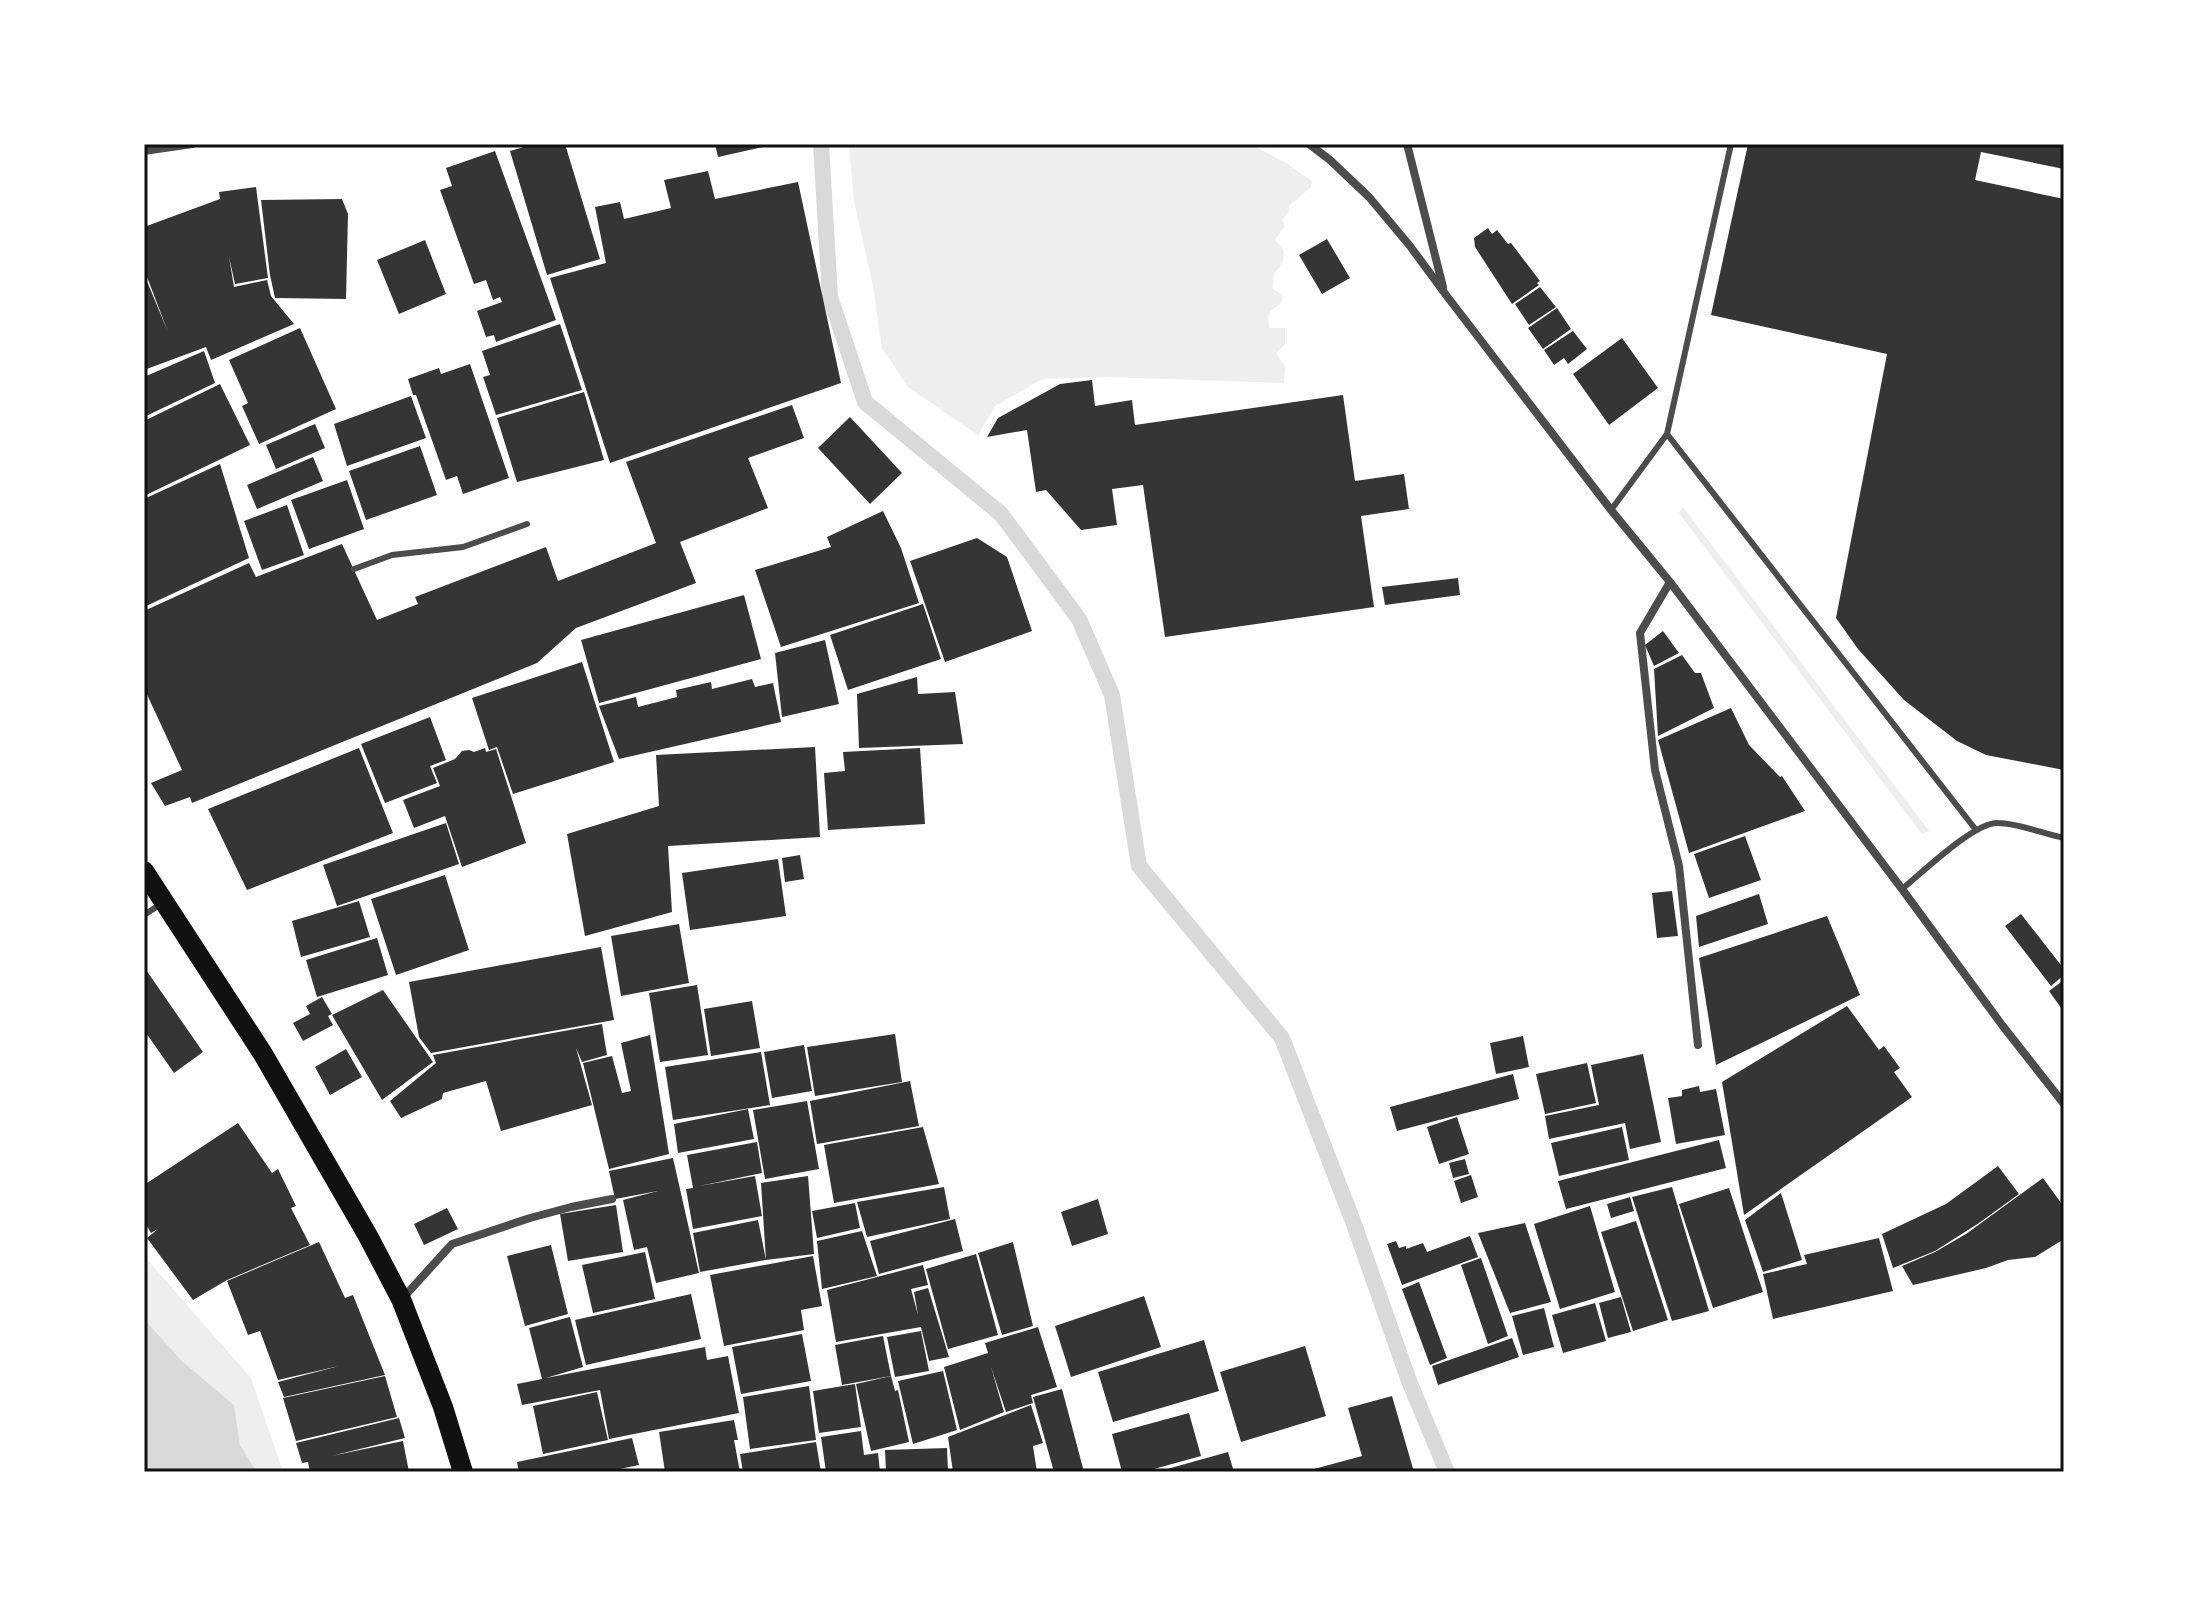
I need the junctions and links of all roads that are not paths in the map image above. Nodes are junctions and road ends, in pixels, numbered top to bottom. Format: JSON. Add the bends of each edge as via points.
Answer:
{"nodes":[{"id":1,"x":192,"y":144,"type":"edge"},
{"id":2,"x":1309,"y":144,"type":"edge"},
{"id":3,"x":1407,"y":144,"type":"edge"},
{"id":4,"x":1731,"y":144,"type":"edge"},
{"id":5,"x":144,"y":151,"type":"edge"},
{"id":6,"x":1446,"y":295,"type":"junction"},
{"id":7,"x":1667,"y":434,"type":"junction"},
{"id":8,"x":1611,"y":510,"type":"junction"},
{"id":9,"x":527,"y":524,"type":"dead end"},
{"id":10,"x":354,"y":569,"type":"dead end"},
{"id":11,"x":1670,"y":582,"type":"junction"},
{"id":12,"x":1976,"y":830,"type":"junction"},
{"id":13,"x":2064,"y":838,"type":"edge"},
{"id":14,"x":144,"y":871,"type":"edge"},
{"id":15,"x":1902,"y":889,"type":"junction"},
{"id":16,"x":165,"y":901,"type":"junction"},
{"id":17,"x":144,"y":915,"type":"edge"},
{"id":18,"x":1698,"y":1045,"type":"dead end"},
{"id":19,"x":2064,"y":1104,"type":"edge"},
{"id":20,"x":612,"y":1199,"type":"dead end"},
{"id":21,"x":401,"y":1299,"type":"junction"},
{"id":22,"x":463,"y":1472,"type":"edge"}],
"edges":[{"from":1,"to":5,"type":"street"},
{"from":2,"to":6,"type":"street","via":[[1369,197]]},
{"from":3,"to":6,"type":"street"},
{"from":4,"to":7,"type":"lane"},
{"from":6,"to":8,"type":"street"},
{"from":7,"to":8,"type":"lane"},
{"from":7,"to":12,"type":"lane"},
{"from":8,"to":11,"type":"street"},
{"from":9,"to":10,"type":"lane","via":[[463,547],[392,555]]},
{"from":11,"to":15,"type":"street"},
{"from":11,"to":18,"type":"street","via":[[1640,633],[1655,770],[1679,866]]},
{"from":12,"to":13,"type":"lane","via":[[2002,823]]},
{"from":12,"to":15,"type":"lane"},
{"from":14,"to":16,"type":"main road"},
{"from":15,"to":19,"type":"street"},
{"from":16,"to":17,"type":"lane"},
{"from":16,"to":21,"type":"main road","via":[[263,1054]]},
{"from":20,"to":21,"type":"street","via":[[452,1244]]},
{"from":21,"to":22,"type":"main road"}]}
